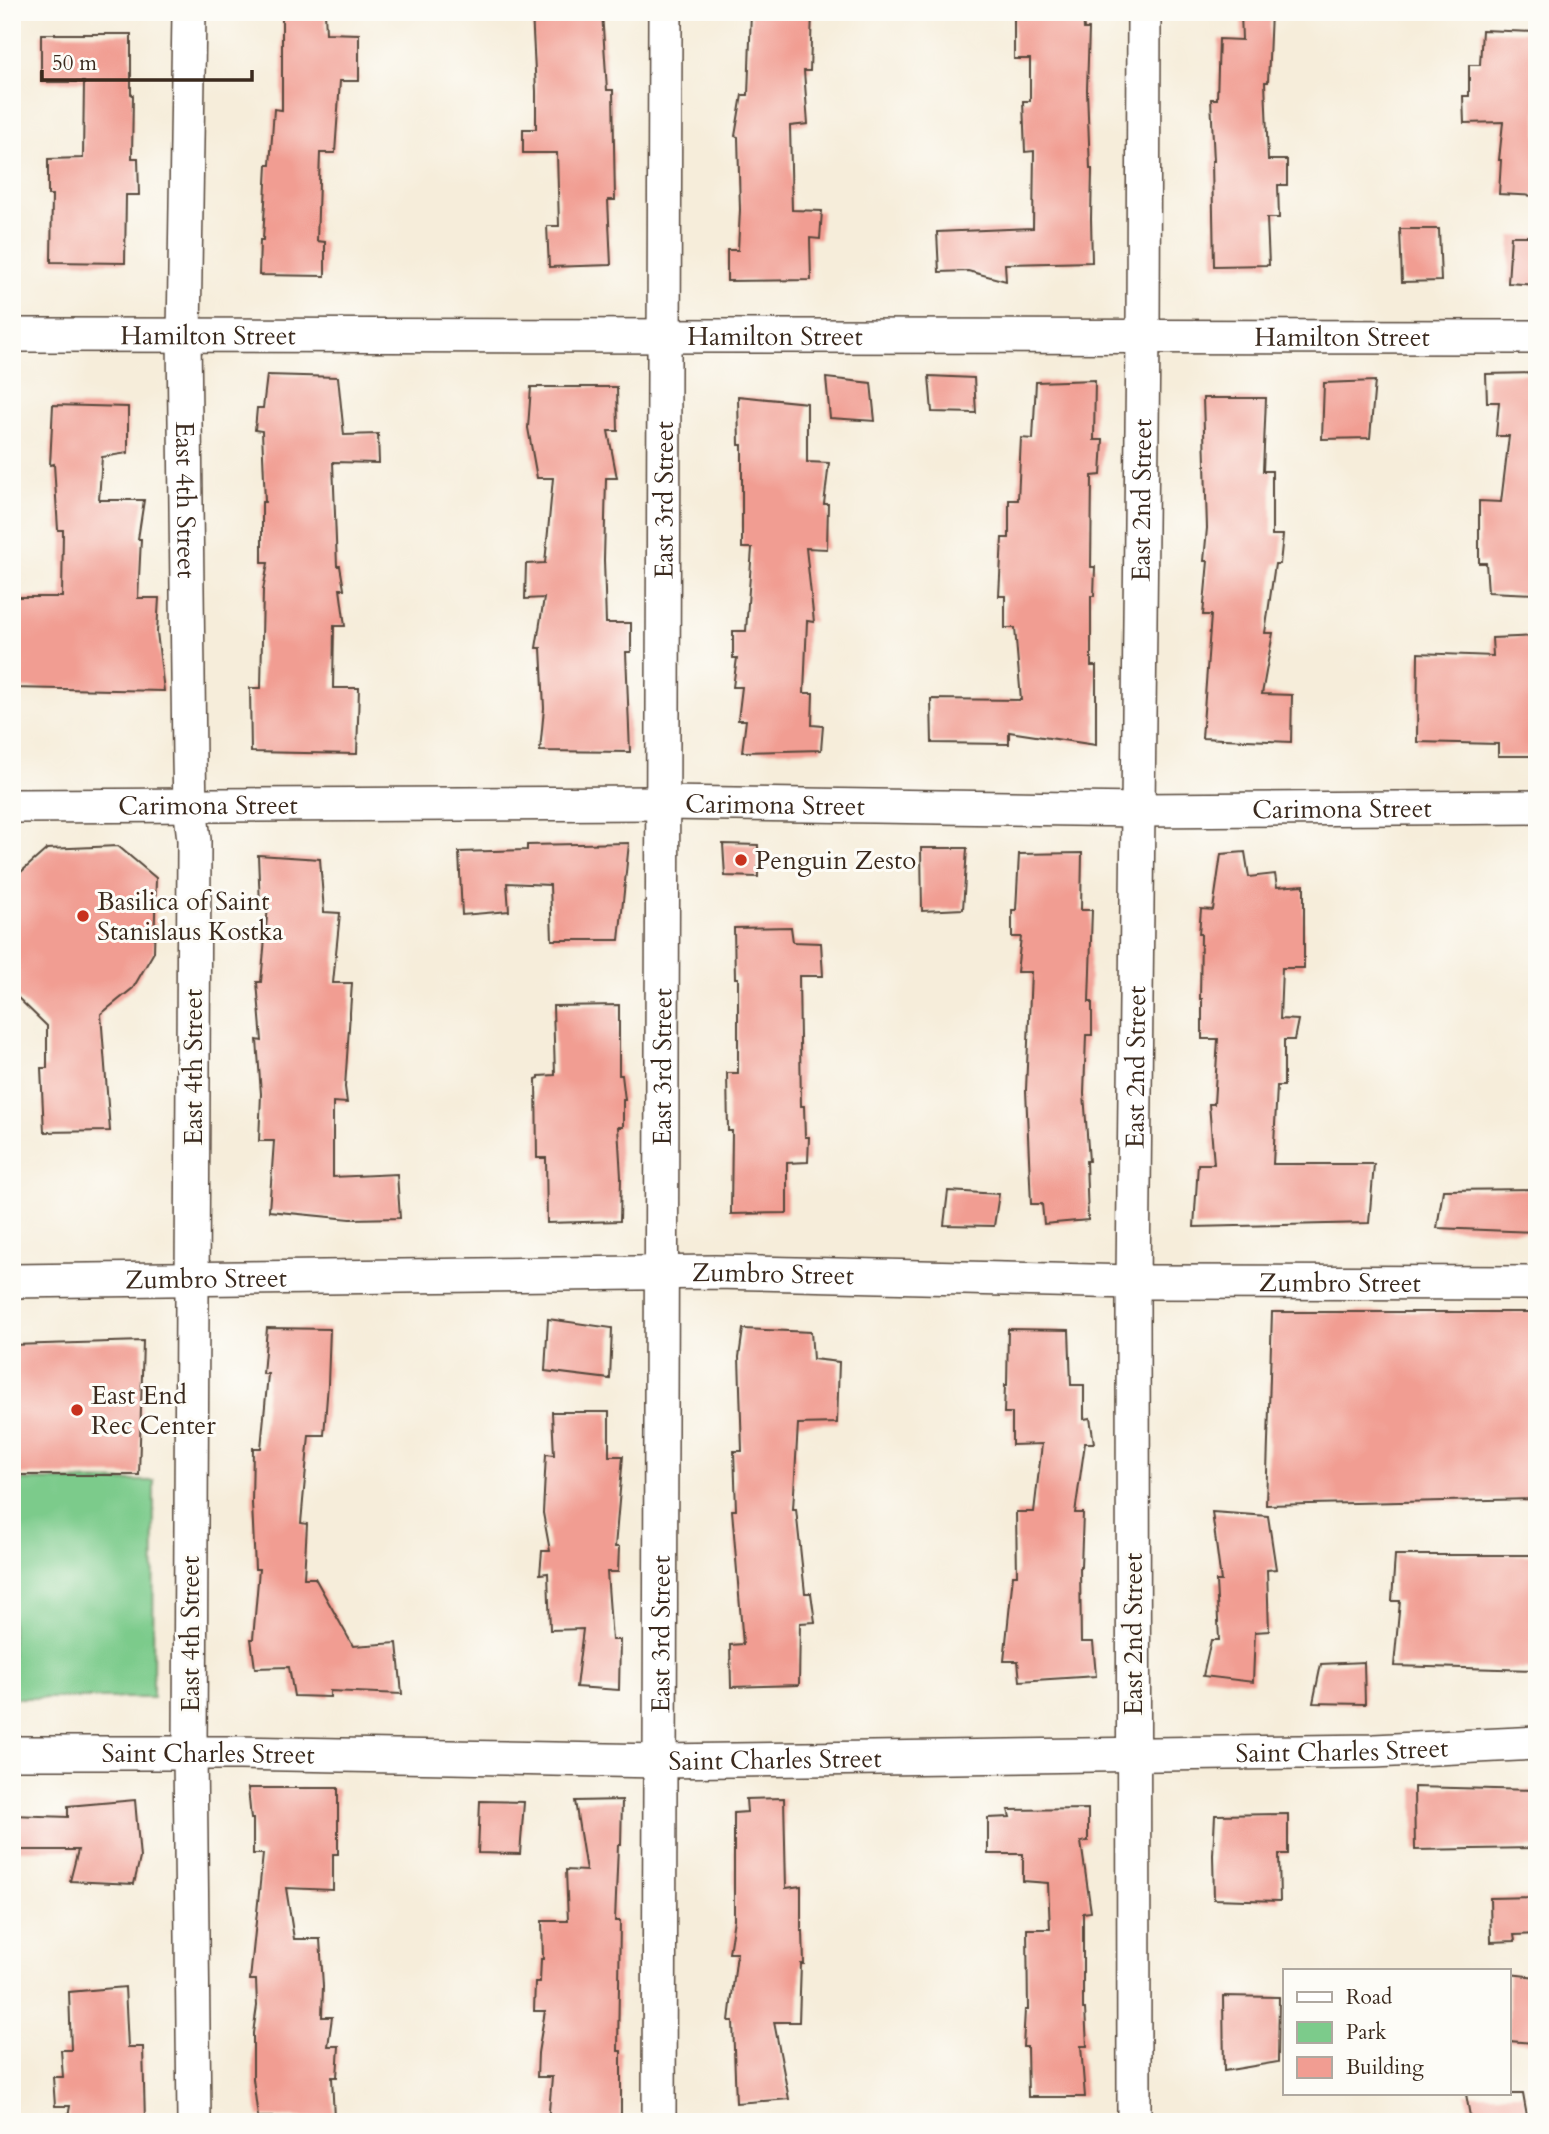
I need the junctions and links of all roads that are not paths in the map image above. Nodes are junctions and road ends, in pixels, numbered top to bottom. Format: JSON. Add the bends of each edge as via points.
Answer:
{"nodes":[{"id":1,"x":189,"y":12,"type":"edge"},
{"id":2,"x":665,"y":12,"type":"edge"},
{"id":3,"x":1144,"y":12,"type":"edge"},
{"id":4,"x":12,"y":335,"type":"edge"},
{"id":5,"x":184,"y":335,"type":"junction"},
{"id":6,"x":664,"y":336,"type":"junction"},
{"id":7,"x":1143,"y":336,"type":"junction"},
{"id":8,"x":1537,"y":337,"type":"edge"},
{"id":9,"x":663,"y":803,"type":"junction"},
{"id":10,"x":12,"y":806,"type":"edge"},
{"id":11,"x":190,"y":806,"type":"junction"},
{"id":12,"x":1537,"y":807,"type":"edge"},
{"id":13,"x":1138,"y":810,"type":"junction"},
{"id":14,"x":662,"y":1272,"type":"junction"},
{"id":15,"x":192,"y":1278,"type":"junction"},
{"id":16,"x":12,"y":1281,"type":"edge"},
{"id":17,"x":1133,"y":1282,"type":"junction"},
{"id":18,"x":1535,"y":1283,"type":"edge"},
{"id":19,"x":1537,"y":1743,"type":"edge"},
{"id":20,"x":190,"y":1752,"type":"junction"},
{"id":21,"x":12,"y":1753,"type":"edge"},
{"id":22,"x":1133,"y":1755,"type":"junction"},
{"id":23,"x":660,"y":1761,"type":"junction"},
{"id":24,"x":194,"y":2122,"type":"edge"},
{"id":25,"x":659,"y":2122,"type":"edge"},
{"id":26,"x":1133,"y":2122,"type":"edge"}],
"edges":[{"from":1,"to":5,"type":"street","name":"East 4th Street"},
{"from":2,"to":6,"type":"street","name":"East 3rd Street"},
{"from":3,"to":7,"type":"street","name":"East 2nd Street"},
{"from":4,"to":5,"type":"street","name":"Hamilton Street"},
{"from":5,"to":6,"type":"street","name":"Hamilton Street"},
{"from":5,"to":11,"type":"street","name":"East 4th Street"},
{"from":6,"to":7,"type":"street","name":"Hamilton Street"},
{"from":6,"to":9,"type":"street","name":"East 3rd Street"},
{"from":7,"to":8,"type":"street","name":"Hamilton Street"},
{"from":7,"to":13,"type":"street","name":"East 2nd Street"},
{"from":9,"to":11,"type":"street","name":"Carimona Street"},
{"from":9,"to":13,"type":"street","name":"Carimona Street"},
{"from":9,"to":14,"type":"street","name":"East 3rd Street"},
{"from":10,"to":11,"type":"street","name":"Carimona Street"},
{"from":11,"to":15,"type":"street","name":"East 4th Street","via":[[194,840]]},
{"from":12,"to":13,"type":"street","name":"Carimona Street"},
{"from":13,"to":17,"type":"street","name":"East 2nd Street"},
{"from":14,"to":15,"type":"street","name":"Zumbro Street"},
{"from":14,"to":17,"type":"street","name":"Zumbro Street"},
{"from":14,"to":23,"type":"street","name":"East 3rd Street"},
{"from":15,"to":16,"type":"street","name":"Zumbro Street"},
{"from":15,"to":20,"type":"street","name":"East 4th Street"},
{"from":17,"to":18,"type":"street","name":"Zumbro Street"},
{"from":17,"to":22,"type":"street","name":"East 2nd Street"},
{"from":19,"to":22,"type":"street","name":"Saint Charles Street"},
{"from":20,"to":21,"type":"street","name":"Saint Charles Street"},
{"from":20,"to":23,"type":"street","name":"Saint Charles Street"},
{"from":20,"to":24,"type":"street","name":"East 4th Street"},
{"from":22,"to":23,"type":"street","name":"Saint Charles Street"},
{"from":22,"to":26,"type":"street","name":"East 2nd Street"},
{"from":23,"to":25,"type":"street","name":"East 3rd Street"}]}
